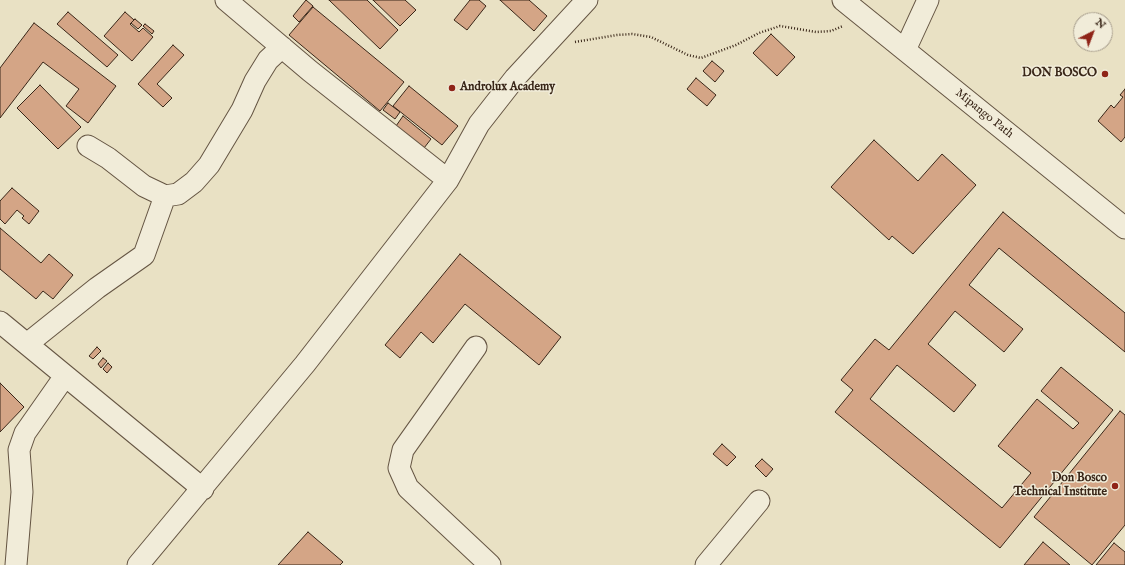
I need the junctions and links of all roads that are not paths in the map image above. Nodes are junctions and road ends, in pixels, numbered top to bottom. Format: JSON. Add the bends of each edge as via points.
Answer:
{"nodes":[{"id":1,"x":226,"y":0,"type":"edge"},
{"id":2,"x":587,"y":0,"type":"edge"},
{"id":3,"x":928,"y":0,"type":"edge"},
{"id":4,"x":851,"y":6,"type":"edge"},
{"id":5,"x":282,"y":47,"type":"junction"},
{"id":6,"x":905,"y":50,"type":"junction"},
{"id":7,"x":88,"y":146,"type":"dead end"},
{"id":8,"x":448,"y":180,"type":"junction"},
{"id":9,"x":165,"y":196,"type":"junction"},
{"id":10,"x":1125,"y":228,"type":"edge"},
{"id":11,"x":0,"y":322,"type":"edge"},
{"id":12,"x":26,"y":344,"type":"junction"},
{"id":13,"x":476,"y":346,"type":"dead end"},
{"id":14,"x":65,"y":376,"type":"junction"},
{"id":15,"x":203,"y":489,"type":"junction"},
{"id":16,"x":759,"y":501,"type":"dead end"},
{"id":17,"x":16,"y":565,"type":"edge"},
{"id":18,"x":138,"y":565,"type":"edge"},
{"id":19,"x":490,"y":565,"type":"edge"},
{"id":20,"x":706,"y":565,"type":"edge"}],
"edges":[{"from":1,"to":5,"type":"street"},
{"from":2,"to":8,"type":"street","via":[[515,78],[479,124]]},
{"from":3,"to":6,"type":"street"},
{"from":4,"to":6,"type":"street","name":"Mipango Path"},
{"from":5,"to":8,"type":"street"},
{"from":5,"to":9,"type":"street","via":[[268,60],[255,81],[242,110],[209,165],[194,182],[178,194]]},
{"from":6,"to":10,"type":"street","name":"Mipango Path"},
{"from":7,"to":9,"type":"street","via":[[144,186]]},
{"from":8,"to":15,"type":"street","via":[[305,364]]},
{"from":9,"to":12,"type":"street","via":[[144,254]]},
{"from":11,"to":12,"type":"street"},
{"from":12,"to":14,"type":"street"},
{"from":13,"to":19,"type":"street","via":[[403,450],[399,468],[408,488]]},
{"from":14,"to":15,"type":"street"},
{"from":14,"to":17,"type":"street","via":[[25,433],[19,450],[22,492]]},
{"from":15,"to":18,"type":"street"},
{"from":16,"to":20,"type":"street"}]}
